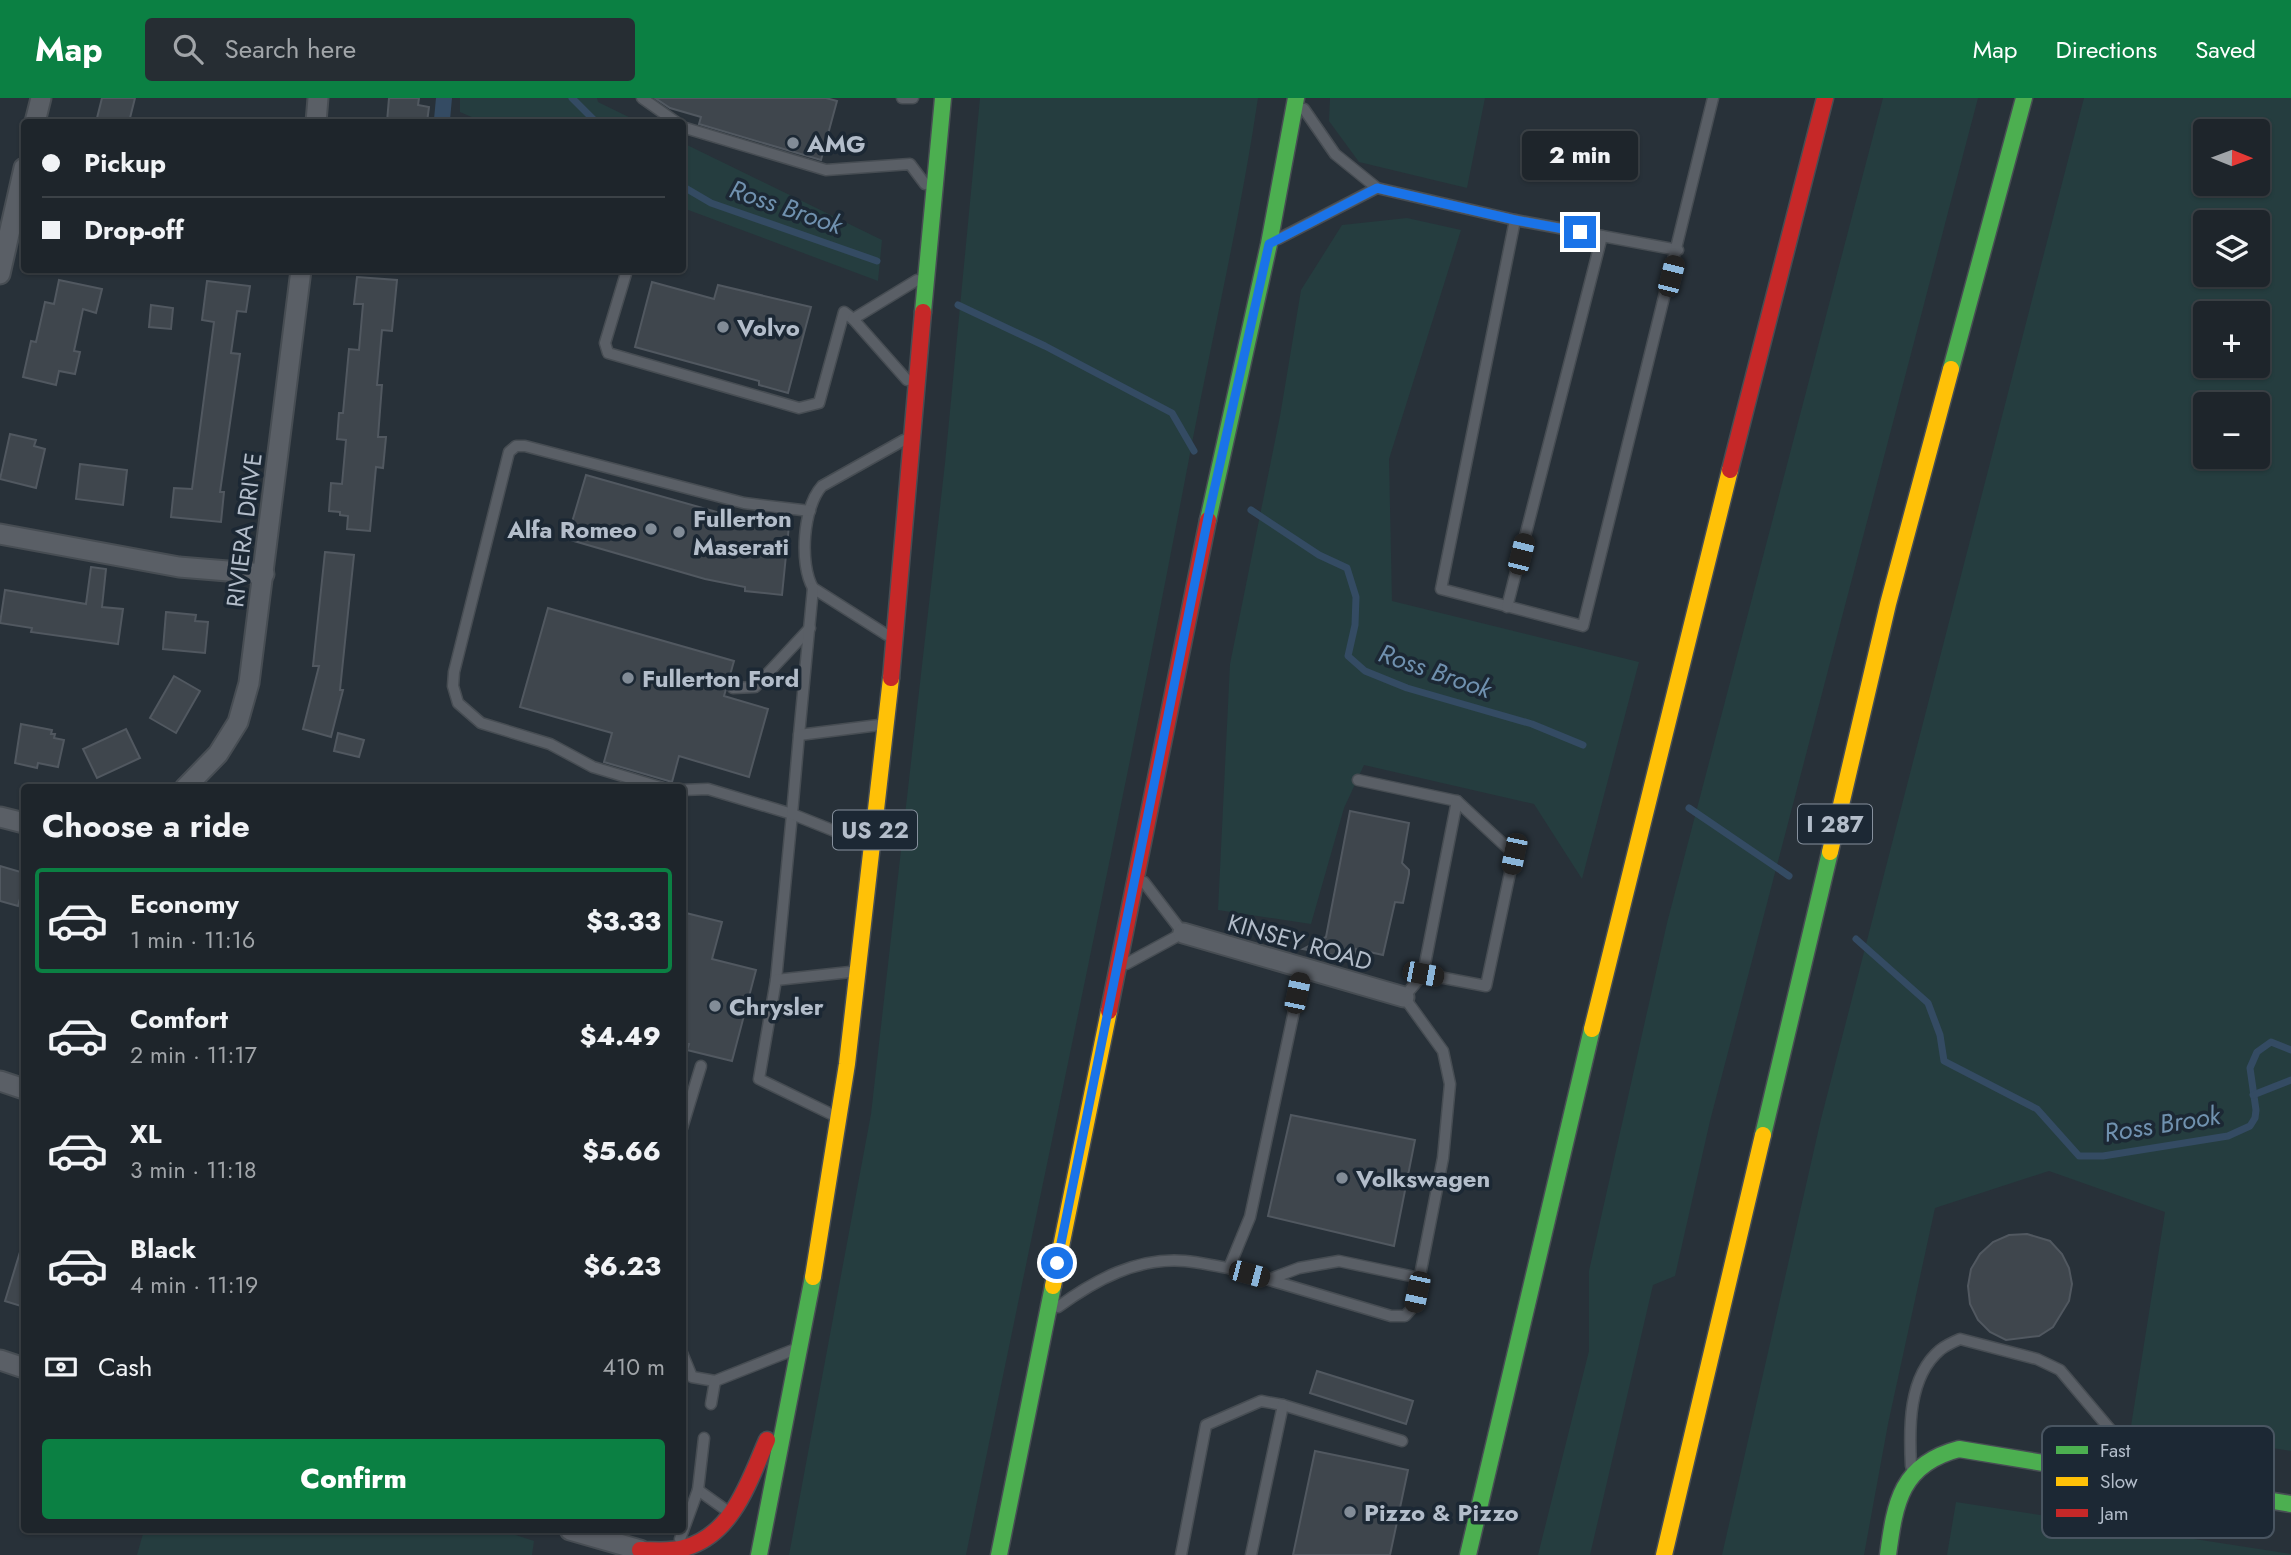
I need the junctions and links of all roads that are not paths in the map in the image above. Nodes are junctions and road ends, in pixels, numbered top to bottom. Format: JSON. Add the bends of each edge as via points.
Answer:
{"nodes":[{"id":1,"x":40,"y":98,"type":"edge"},
{"id":2,"x":318,"y":98,"type":"edge"},
{"id":3,"x":643,"y":98,"type":"edge"},
{"id":4,"x":902,"y":98,"type":"edge"},
{"id":5,"x":913,"y":98,"type":"edge"},
{"id":6,"x":943,"y":98,"type":"edge"},
{"id":7,"x":1296,"y":98,"type":"edge"},
{"id":8,"x":1713,"y":98,"type":"edge"},
{"id":9,"x":1825,"y":98,"type":"edge"},
{"id":10,"x":2024,"y":98,"type":"edge"},
{"id":11,"x":36,"y":119,"type":"edge"},
{"id":12,"x":316,"y":119,"type":"edge"},
{"id":13,"x":672,"y":119,"type":"edge"},
{"id":14,"x":686,"y":129,"type":"edge"},
{"id":15,"x":21,"y":181,"type":"edge"},
{"id":16,"x":1377,"y":188,"type":"junction"},
{"id":17,"x":934,"y":197,"type":"junction"},
{"id":18,"x":1515,"y":220,"type":"junction"},
{"id":19,"x":1602,"y":236,"type":"junction"},
{"id":20,"x":1269,"y":244,"type":"junction"},
{"id":21,"x":1678,"y":250,"type":"junction"},
{"id":22,"x":301,"y":273,"type":"edge"},
{"id":23,"x":625,"y":273,"type":"edge"},
{"id":24,"x":0,"y":274,"type":"edge"},
{"id":25,"x":926,"y":274,"type":"junction"},
{"id":26,"x":853,"y":319,"type":"junction"},
{"id":27,"x":915,"y":389,"type":"junction"},
{"id":28,"x":911,"y":436,"type":"junction"},
{"id":29,"x":810,"y":511,"type":"junction"},
{"id":30,"x":0,"y":534,"type":"edge"},
{"id":31,"x":264,"y":574,"type":"junction"},
{"id":32,"x":813,"y":588,"type":"junction"},
{"id":33,"x":1507,"y":607,"type":"junction"},
{"id":34,"x":811,"y":628,"type":"junction"},
{"id":35,"x":895,"y":640,"type":"junction"},
{"id":36,"x":733,"y":688,"type":"dead end"},
{"id":37,"x":886,"y":724,"type":"junction"},
{"id":38,"x":799,"y":735,"type":"junction"},
{"id":39,"x":1358,"y":780,"type":"dead end"},
{"id":40,"x":194,"y":784,"type":"edge"},
{"id":41,"x":650,"y":784,"type":"edge"},
{"id":42,"x":686,"y":790,"type":"edge"},
{"id":43,"x":1457,"y":801,"type":"junction"},
{"id":44,"x":792,"y":814,"type":"junction"},
{"id":45,"x":0,"y":817,"type":"edge"},
{"id":46,"x":21,"y":822,"type":"edge"},
{"id":47,"x":873,"y":847,"type":"junction"},
{"id":48,"x":1136,"y":870,"type":"junction"},
{"id":49,"x":1183,"y":933,"type":"junction"},
{"id":50,"x":1116,"y":969,"type":"junction"},
{"id":51,"x":1303,"y":969,"type":"junction"},
{"id":52,"x":858,"y":971,"type":"junction"},
{"id":53,"x":1423,"y":974,"type":"junction"},
{"id":54,"x":776,"y":980,"type":"junction"},
{"id":55,"x":1404,"y":997,"type":"junction"},
{"id":56,"x":701,"y":1066,"type":"dead end"},
{"id":57,"x":0,"y":1082,"type":"edge"},
{"id":58,"x":21,"y":1088,"type":"edge"},
{"id":59,"x":686,"y":1115,"type":"edge"},
{"id":60,"x":838,"y":1118,"type":"junction"},
{"id":61,"x":1228,"y":1268,"type":"junction"},
{"id":62,"x":1420,"y":1278,"type":"junction"},
{"id":63,"x":1270,"y":1279,"type":"junction"},
{"id":64,"x":1046,"y":1316,"type":"junction"},
{"id":65,"x":799,"y":1348,"type":"junction"},
{"id":66,"x":0,"y":1360,"type":"edge"},
{"id":67,"x":686,"y":1363,"type":"edge"},
{"id":68,"x":21,"y":1367,"type":"edge"},
{"id":69,"x":715,"y":1381,"type":"junction"},
{"id":70,"x":793,"y":1382,"type":"junction"},
{"id":71,"x":711,"y":1404,"type":"dead end"},
{"id":72,"x":1283,"y":1405,"type":"junction"},
{"id":73,"x":2107,"y":1426,"type":"edge"},
{"id":74,"x":704,"y":1438,"type":"dead end"},
{"id":75,"x":1402,"y":1441,"type":"dead end"},
{"id":76,"x":2042,"y":1463,"type":"edge"},
{"id":77,"x":1912,"y":1473,"type":"junction"},
{"id":78,"x":698,"y":1490,"type":"junction"},
{"id":79,"x":1008,"y":1510,"type":"junction"},
{"id":80,"x":731,"y":1514,"type":"junction"},
{"id":81,"x":686,"y":1522,"type":"edge"},
{"id":82,"x":579,"y":1533,"type":"edge"},
{"id":83,"x":682,"y":1533,"type":"edge"},
{"id":84,"x":676,"y":1549,"type":"junction"},
{"id":85,"x":633,"y":1551,"type":"edge"},
{"id":86,"x":759,"y":1555,"type":"edge"},
{"id":87,"x":999,"y":1555,"type":"edge"},
{"id":88,"x":1010,"y":1555,"type":"edge"},
{"id":89,"x":1181,"y":1555,"type":"edge"},
{"id":90,"x":1251,"y":1555,"type":"edge"},
{"id":91,"x":1468,"y":1555,"type":"edge"},
{"id":92,"x":1664,"y":1555,"type":"edge"},
{"id":93,"x":1888,"y":1555,"type":"edge"}],
"edges":[{"from":1,"to":11,"type":"street"},
{"from":2,"to":12,"type":"street"},
{"from":3,"to":13,"type":"lane"},
{"from":4,"to":5,"type":"lane"},
{"from":6,"to":17,"type":"main road","number":"US 22"},
{"from":7,"to":16,"type":"lane","via":[[1335,154]]},
{"from":7,"to":20,"type":"main road"},
{"from":8,"to":21,"type":"lane"},
{"from":9,"to":91,"type":"main road","via":[[1645,807]]},
{"from":10,"to":92,"type":"main road","number":"I 287","via":[[1888,604]]},
{"from":14,"to":17,"type":"lane","via":[[826,170],[910,164]]},
{"from":15,"to":24,"type":"street"},
{"from":16,"to":18,"type":"lane"},
{"from":16,"to":20,"type":"lane"},
{"from":17,"to":25,"type":"main road","number":"US 22"},
{"from":18,"to":19,"type":"lane"},
{"from":18,"to":33,"type":"lane","via":[[1440,589]]},
{"from":19,"to":21,"type":"lane"},
{"from":19,"to":33,"type":"lane"},
{"from":20,"to":48,"type":"main road"},
{"from":21,"to":33,"type":"lane","via":[[1583,626]]},
{"from":22,"to":31,"type":"street","name":"RIVIERA DRIVE"},
{"from":23,"to":26,"type":"lane","via":[[605,342],[608,353],[799,408],[819,403],[844,312]]},
{"from":25,"to":26,"type":"lane"},
{"from":25,"to":27,"type":"main road","number":"US 22"},
{"from":26,"to":27,"type":"lane"},
{"from":27,"to":28,"type":"main road","number":"US 22"},
{"from":28,"to":29,"type":"lane","via":[[822,486]]},
{"from":28,"to":35,"type":"main road","number":"US 22"},
{"from":29,"to":32,"type":"lane","via":[[804,559]]},
{"from":29,"to":41,"type":"lane","via":[[744,503],[526,446],[509,452],[454,672],[458,703],[481,723],[550,744],[593,767]]},
{"from":30,"to":31,"type":"street","via":[[179,567]]},
{"from":31,"to":40,"type":"street","name":"RIVIERA DRIVE","via":[[249,683],[238,722]]},
{"from":32,"to":34,"type":"lane"},
{"from":32,"to":35,"type":"lane"},
{"from":34,"to":36,"type":"lane","via":[[755,687]]},
{"from":34,"to":38,"type":"lane"},
{"from":35,"to":37,"type":"main road","number":"US 22"},
{"from":37,"to":38,"type":"lane"},
{"from":37,"to":47,"type":"main road","number":"US 22"},
{"from":38,"to":44,"type":"lane"},
{"from":39,"to":43,"type":"lane"},
{"from":42,"to":44,"type":"lane","via":[[708,789]]},
{"from":43,"to":53,"type":"lane"},
{"from":43,"to":53,"type":"lane","via":[[1514,854],[1486,986]]},
{"from":44,"to":47,"type":"lane"},
{"from":44,"to":54,"type":"lane"},
{"from":45,"to":46,"type":"street"},
{"from":47,"to":52,"type":"main road","number":"US 22"},
{"from":48,"to":49,"type":"lane"},
{"from":48,"to":50,"type":"main road"},
{"from":49,"to":50,"type":"lane"},
{"from":49,"to":51,"type":"street","name":"KINSEY ROAD"},
{"from":50,"to":64,"type":"main road"},
{"from":51,"to":55,"type":"street","name":"KINSEY ROAD"},
{"from":51,"to":61,"type":"lane","via":[[1250,1217]]},
{"from":52,"to":54,"type":"lane"},
{"from":52,"to":60,"type":"main road","number":"US 22"},
{"from":53,"to":55,"type":"lane"},
{"from":54,"to":60,"type":"lane","via":[[759,1079]]},
{"from":55,"to":62,"type":"lane","via":[[1443,1051],[1450,1084],[1443,1158]]},
{"from":56,"to":59,"type":"lane"},
{"from":57,"to":58,"type":"street"},
{"from":60,"to":65,"type":"main road","number":"US 22"},
{"from":61,"to":63,"type":"lane"},
{"from":61,"to":64,"type":"lane","via":[[1185,1261],[1142,1263],[1082,1290]]},
{"from":62,"to":63,"type":"lane","via":[[1330,1261]]},
{"from":62,"to":63,"type":"lane","via":[[1412,1310],[1400,1317]]},
{"from":64,"to":79,"type":"main road"},
{"from":65,"to":69,"type":"lane"},
{"from":65,"to":70,"type":"main road","number":"US 22"},
{"from":66,"to":68,"type":"street"},
{"from":67,"to":69,"type":"lane","via":[[692,1377]]},
{"from":69,"to":71,"type":"lane"},
{"from":70,"to":80,"type":"main road"},
{"from":70,"to":86,"type":"main road","number":"US 22"},
{"from":72,"to":75,"type":"lane"},
{"from":72,"to":89,"type":"lane","via":[[1261,1401],[1206,1425]]},
{"from":72,"to":90,"type":"lane"},
{"from":73,"to":77,"type":"lane","via":[[2060,1370],[2037,1359],[1960,1339],[1940,1350],[1918,1378],[1912,1414]]},
{"from":74,"to":78,"type":"lane"},
{"from":76,"to":77,"type":"main road","via":[[1959,1449],[1940,1452]]},
{"from":77,"to":93,"type":"main road","via":[[1900,1494]]},
{"from":78,"to":80,"type":"lane"},
{"from":78,"to":81,"type":"lane"},
{"from":79,"to":87,"type":"main road"},
{"from":79,"to":88,"type":"main road"},
{"from":80,"to":84,"type":"main road","via":[[713,1534]]},
{"from":82,"to":85,"type":"street"},
{"from":83,"to":84,"type":"lane"},
{"from":84,"to":85,"type":"main road"}]}
